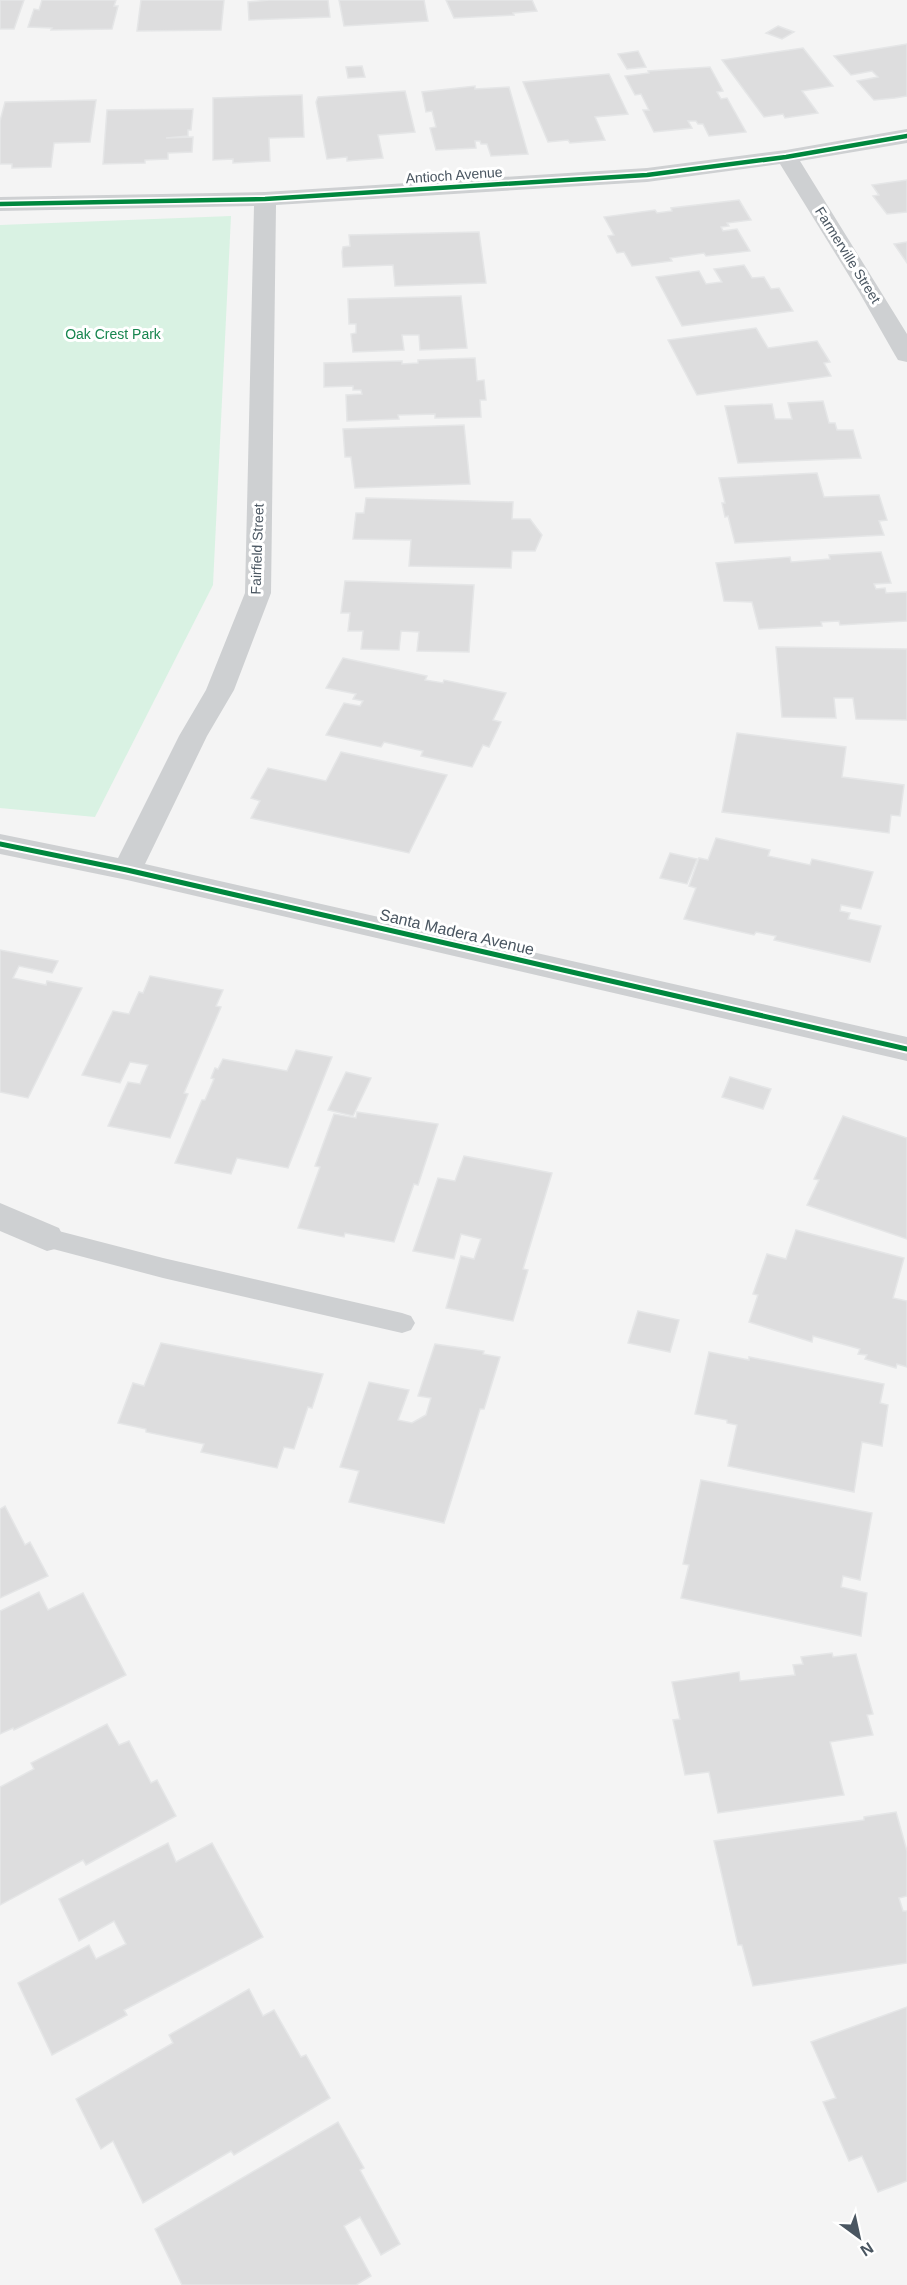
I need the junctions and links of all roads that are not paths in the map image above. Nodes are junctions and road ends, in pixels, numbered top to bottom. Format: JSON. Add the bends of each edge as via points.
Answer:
{"nodes":[{"id":1,"x":907,"y":136,"type":"edge"},
{"id":2,"x":786,"y":157,"type":"junction"},
{"id":3,"x":265,"y":199,"type":"junction"},
{"id":4,"x":0,"y":204,"type":"edge"},
{"id":5,"x":907,"y":355,"type":"edge"},
{"id":6,"x":0,"y":844,"type":"edge"},
{"id":7,"x":127,"y":870,"type":"junction"},
{"id":8,"x":907,"y":1049,"type":"edge"},
{"id":9,"x":0,"y":1216,"type":"edge"},
{"id":10,"x":47,"y":1238,"type":"joint"},
{"id":11,"x":402,"y":1323,"type":"dead end"}],
"edges":[{"from":1,"to":2,"type":"street","name":"Antioch Avenue"},
{"from":2,"to":3,"type":"street","name":"Antioch Avenue","via":[[647,175]]},
{"from":2,"to":5,"type":"street","name":"Farmerville Street"},
{"from":3,"to":4,"type":"street","name":"Antioch Avenue"},
{"from":3,"to":7,"type":"street","name":"Fairfield Street","via":[[258,593],[220,690]]},
{"from":6,"to":7,"type":"street","name":"Santa Madera Avenue"},
{"from":7,"to":8,"type":"street","name":"Santa Madera Avenue"},
{"from":9,"to":10,"type":"street"},
{"from":10,"to":11,"type":"lane"}]}
